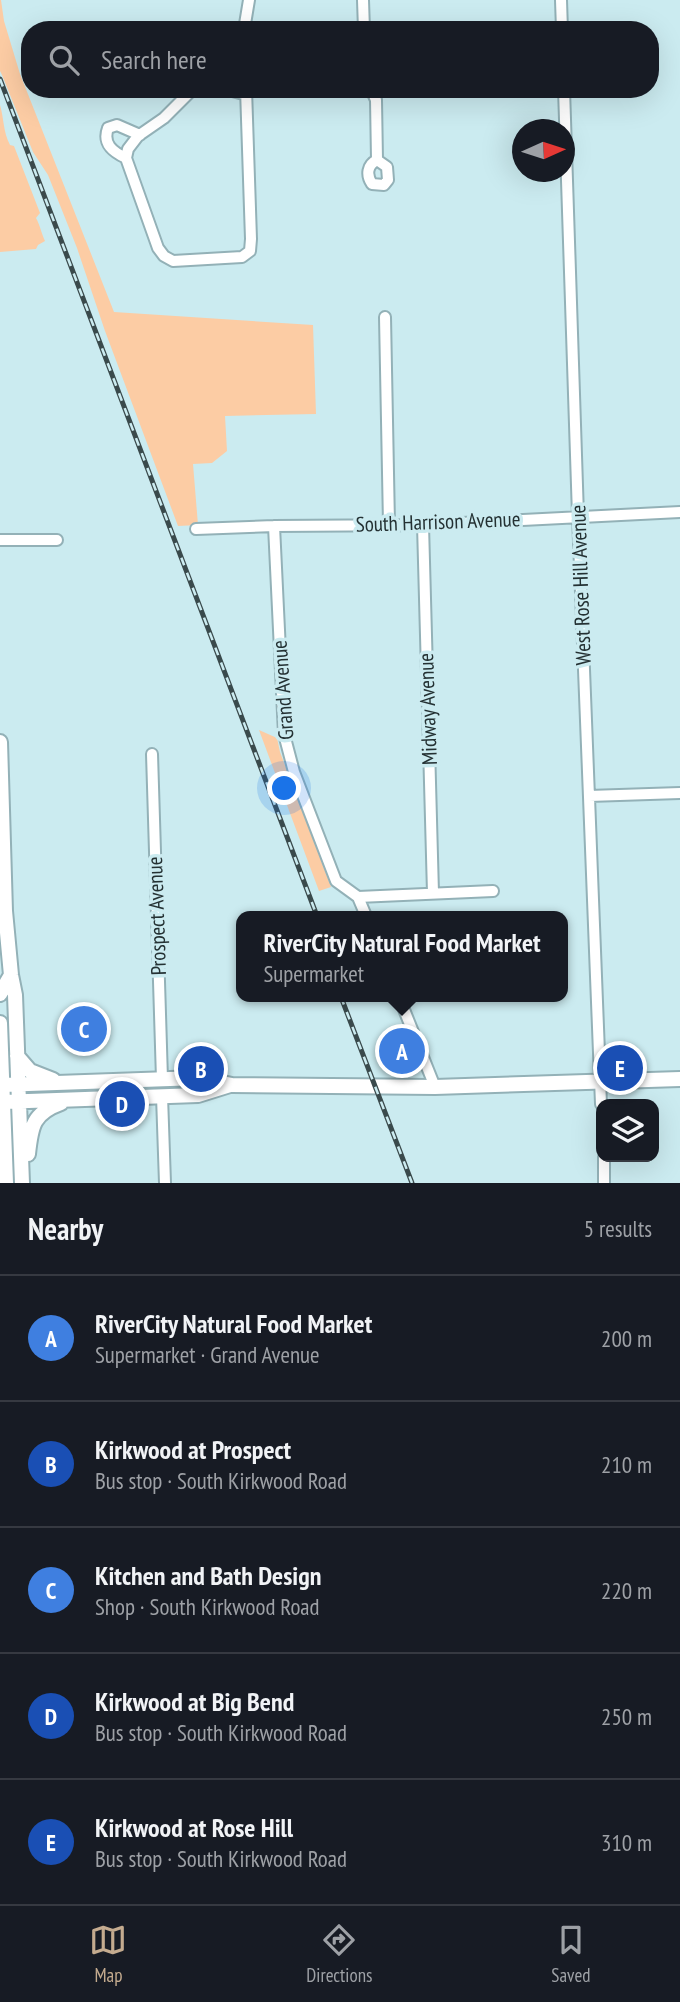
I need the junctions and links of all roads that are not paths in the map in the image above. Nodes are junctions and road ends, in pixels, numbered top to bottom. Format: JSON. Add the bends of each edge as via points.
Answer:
{"nodes":[{"id":1,"x":249,"y":0,"type":"edge"},
{"id":2,"x":363,"y":0,"type":"edge"},
{"id":3,"x":561,"y":0,"type":"edge"},
{"id":4,"x":246,"y":21,"type":"edge"},
{"id":5,"x":364,"y":21,"type":"edge"},
{"id":6,"x":562,"y":21,"type":"edge"},
{"id":7,"x":184,"y":98,"type":"edge"},
{"id":8,"x":246,"y":98,"type":"edge"},
{"id":9,"x":375,"y":98,"type":"edge"},
{"id":10,"x":564,"y":98,"type":"edge"},
{"id":11,"x":140,"y":135,"type":"junction"},
{"id":12,"x":126,"y":158,"type":"junction"},
{"id":13,"x":377,"y":160,"type":"dead end"},
{"id":14,"x":384,"y":317,"type":"dead end"},
{"id":15,"x":680,"y":512,"type":"edge"},
{"id":16,"x":578,"y":516,"type":"junction"},
{"id":17,"x":389,"y":524,"type":"junction"},
{"id":18,"x":423,"y":525,"type":"junction"},
{"id":19,"x":274,"y":526,"type":"junction"},
{"id":20,"x":196,"y":529,"type":"dead end"},
{"id":21,"x":0,"y":540,"type":"edge"},
{"id":22,"x":57,"y":540,"type":"dead end"},
{"id":23,"x":0,"y":742,"type":"edge"},
{"id":24,"x":152,"y":754,"type":"dead end"},
{"id":25,"x":680,"y":793,"type":"edge"},
{"id":26,"x":589,"y":796,"type":"junction"},
{"id":27,"x":493,"y":891,"type":"dead end"},
{"id":28,"x":433,"y":893,"type":"junction"},
{"id":29,"x":359,"y":897,"type":"junction"},
{"id":30,"x":364,"y":911,"type":"edge"},
{"id":31,"x":11,"y":975,"type":"junction"},
{"id":32,"x":0,"y":994,"type":"edge"},
{"id":33,"x":401,"y":1002,"type":"edge"},
{"id":34,"x":0,"y":1023,"type":"edge"},
{"id":35,"x":0,"y":1036,"type":"edge"},
{"id":36,"x":17,"y":1056,"type":"junction"},
{"id":37,"x":162,"y":1079,"type":"junction"},
{"id":38,"x":680,"y":1079,"type":"edge"},
{"id":39,"x":600,"y":1081,"type":"junction"},
{"id":40,"x":61,"y":1083,"type":"junction"},
{"id":41,"x":18,"y":1084,"type":"junction"},
{"id":42,"x":1,"y":1085,"type":"edge"},
{"id":43,"x":232,"y":1085,"type":"junction"},
{"id":44,"x":435,"y":1087,"type":"junction"},
{"id":45,"x":162,"y":1096,"type":"junction"},
{"id":46,"x":601,"y":1099,"type":"edge"},
{"id":47,"x":69,"y":1100,"type":"junction"},
{"id":48,"x":19,"y":1101,"type":"junction"},
{"id":49,"x":1,"y":1102,"type":"edge"},
{"id":50,"x":0,"y":1154,"type":"edge"},
{"id":51,"x":604,"y":1162,"type":"edge"},
{"id":52,"x":6,"y":1182,"type":"edge"},
{"id":53,"x":23,"y":1183,"type":"edge"},
{"id":54,"x":165,"y":1183,"type":"edge"},
{"id":55,"x":604,"y":1183,"type":"edge"}],
"edges":[{"from":1,"to":4,"type":"street"},
{"from":2,"to":5,"type":"street"},
{"from":3,"to":6,"type":"street"},
{"from":7,"to":11,"type":"street"},
{"from":8,"to":12,"type":"street","via":[[251,239],[250,251],[242,257],[173,261],[164,256]]},
{"from":9,"to":13,"type":"street"},
{"from":10,"to":16,"type":"street","name":"West Rose Hill Avenue"},
{"from":11,"to":12,"type":"street"},
{"from":11,"to":12,"type":"street","via":[[117,125],[108,128],[108,145]]},
{"from":14,"to":17,"type":"street"},
{"from":15,"to":16,"type":"street","name":"South Harrison Avenue"},
{"from":16,"to":18,"type":"street","name":"South Harrison Avenue"},
{"from":16,"to":26,"type":"street","name":"West Rose Hill Avenue"},
{"from":17,"to":18,"type":"street","name":"South Harrison Avenue"},
{"from":17,"to":19,"type":"street","name":"South Harrison Avenue"},
{"from":18,"to":28,"type":"street","name":"Midway Avenue"},
{"from":19,"to":20,"type":"street","name":"South Harrison Avenue"},
{"from":19,"to":29,"type":"street","name":"Grand Avenue","via":[[284,734],[336,881]]},
{"from":21,"to":22,"type":"street"},
{"from":23,"to":31,"type":"main road"},
{"from":24,"to":37,"type":"street","name":"Prospect Avenue"},
{"from":25,"to":26,"type":"street"},
{"from":26,"to":39,"type":"street","name":"West Rose Hill Avenue"},
{"from":27,"to":28,"type":"street"},
{"from":28,"to":29,"type":"street"},
{"from":29,"to":30,"type":"street","name":"Grand Avenue"},
{"from":31,"to":32,"type":"main road"},
{"from":31,"to":36,"type":"main road"},
{"from":33,"to":44,"type":"street"},
{"from":34,"to":35,"type":"main road"},
{"from":35,"to":42,"type":"main road"},
{"from":36,"to":40,"type":"main road","via":[[30,1071]]},
{"from":36,"to":41,"type":"main road"},
{"from":37,"to":40,"type":"main road"},
{"from":37,"to":43,"type":"main road","via":[[198,1078]]},
{"from":38,"to":39,"type":"main road"},
{"from":39,"to":44,"type":"main road"},
{"from":39,"to":46,"type":"street","name":"West Rose Hill Avenue"},
{"from":40,"to":41,"type":"main road"},
{"from":41,"to":42,"type":"main road"},
{"from":41,"to":48,"type":"main road"},
{"from":42,"to":49,"type":"main road"},
{"from":43,"to":44,"type":"main road"},
{"from":43,"to":45,"type":"main road","via":[[198,1095]]},
{"from":45,"to":47,"type":"main road"},
{"from":45,"to":54,"type":"street"},
{"from":47,"to":48,"type":"main road"},
{"from":47,"to":53,"type":"main road","via":[[50,1107],[30,1129]]},
{"from":48,"to":49,"type":"main road"},
{"from":48,"to":53,"type":"main road"},
{"from":49,"to":52,"type":"main road"},
{"from":50,"to":52,"type":"main road"},
{"from":51,"to":55,"type":"street"}]}
